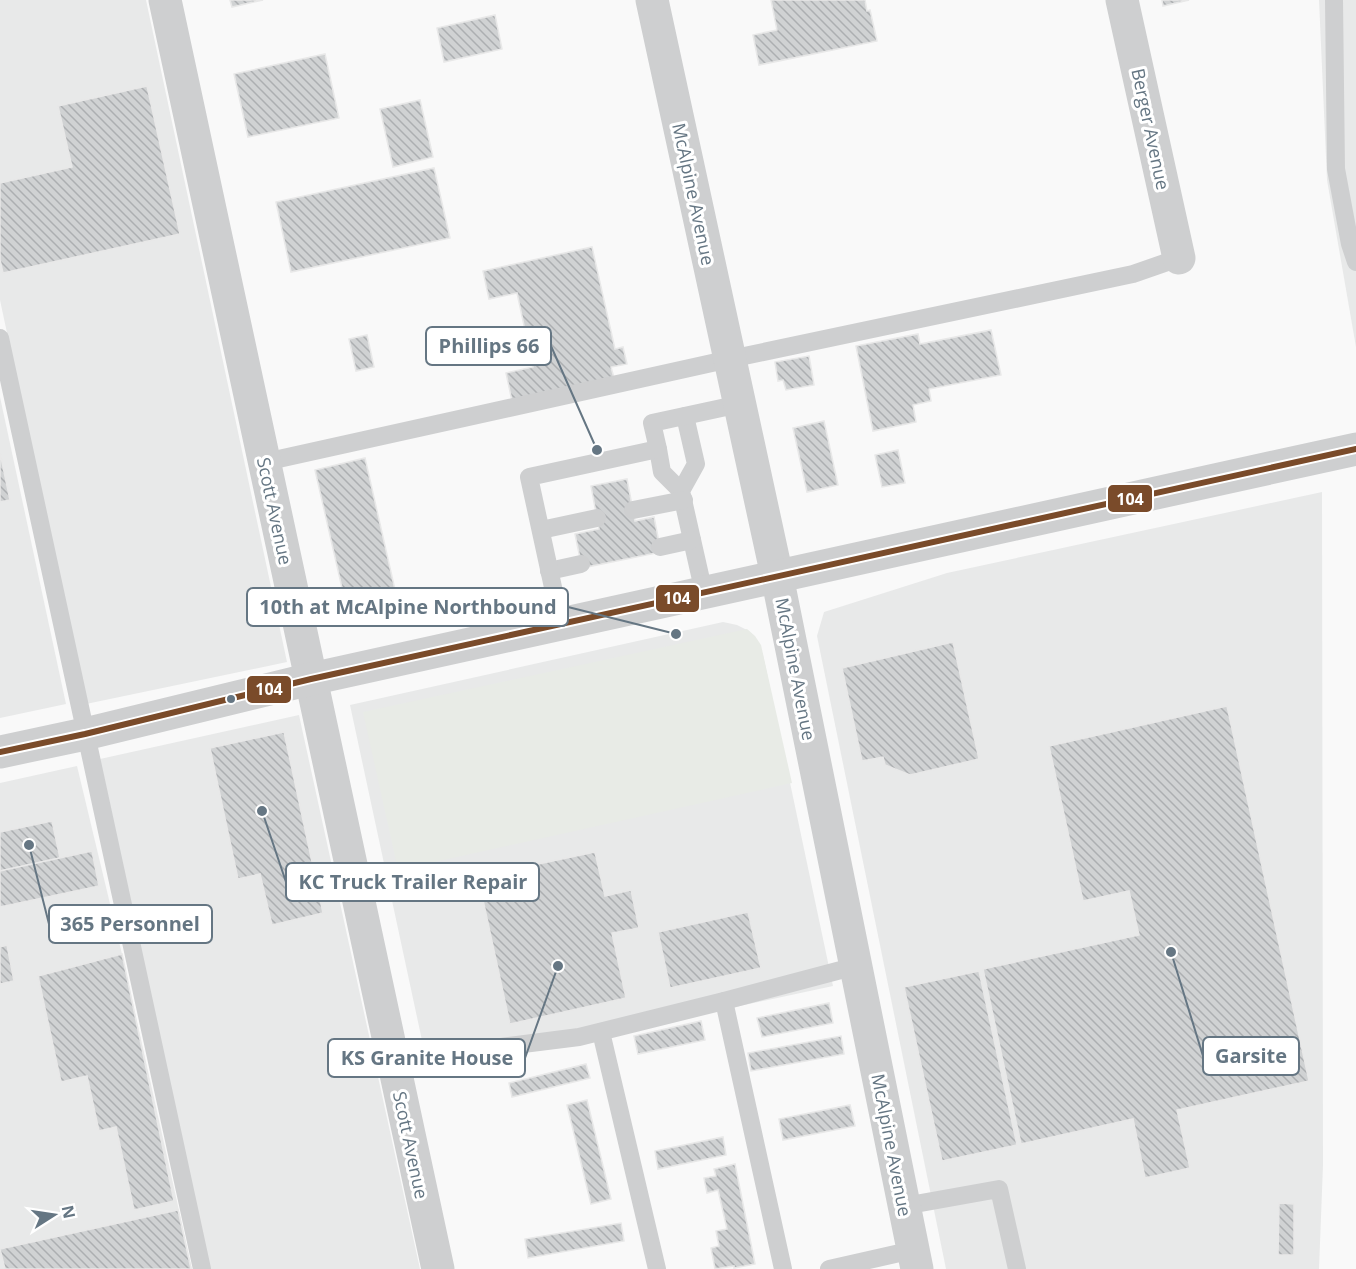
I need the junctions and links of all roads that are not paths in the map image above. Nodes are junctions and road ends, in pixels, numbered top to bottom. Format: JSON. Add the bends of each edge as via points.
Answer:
{"nodes":[{"id":1,"x":165,"y":0,"type":"edge"},
{"id":2,"x":652,"y":0,"type":"edge"},
{"id":3,"x":1122,"y":0,"type":"edge"},
{"id":4,"x":1335,"y":0,"type":"edge"},
{"id":5,"x":1179,"y":258,"type":"joint"},
{"id":6,"x":1356,"y":262,"type":"edge"},
{"id":7,"x":0,"y":338,"type":"edge"},
{"id":8,"x":730,"y":359,"type":"junction"},
{"id":9,"x":740,"y":404,"type":"junction"},
{"id":10,"x":685,"y":416,"type":"junction"},
{"id":11,"x":657,"y":449,"type":"junction"},
{"id":12,"x":1356,"y":449,"type":"edge"},
{"id":13,"x":265,"y":462,"type":"junction"},
{"id":14,"x":682,"y":495,"type":"junction"},
{"id":15,"x":633,"y":510,"type":"dead end"},
{"id":16,"x":597,"y":518,"type":"dead end"},
{"id":17,"x":541,"y":530,"type":"junction"},
{"id":18,"x":692,"y":540,"type":"junction"},
{"id":19,"x":660,"y":547,"type":"dead end"},
{"id":20,"x":581,"y":564,"type":"dead end"},
{"id":21,"x":549,"y":571,"type":"junction"},
{"id":22,"x":777,"y":576,"type":"junction"},
{"id":23,"x":704,"y":593,"type":"junction"},
{"id":24,"x":561,"y":624,"type":"junction"},
{"id":25,"x":311,"y":679,"type":"junction"},
{"id":26,"x":85,"y":734,"type":"junction"},
{"id":27,"x":0,"y":752,"type":"edge"},
{"id":28,"x":856,"y":966,"type":"junction"},
{"id":29,"x":724,"y":1001,"type":"junction"},
{"id":30,"x":601,"y":1032,"type":"junction"},
{"id":31,"x":394,"y":1065,"type":"junction"},
{"id":32,"x":904,"y":1206,"type":"junction"},
{"id":33,"x":915,"y":1260,"type":"edge"},
{"id":34,"x":202,"y":1269,"type":"edge"},
{"id":35,"x":438,"y":1269,"type":"edge"},
{"id":36,"x":657,"y":1269,"type":"edge"},
{"id":37,"x":783,"y":1269,"type":"edge"},
{"id":38,"x":829,"y":1269,"type":"edge"},
{"id":39,"x":1017,"y":1269,"type":"edge"}],
"edges":[{"from":1,"to":13,"type":"street","name":"Scott Avenue"},
{"from":2,"to":8,"type":"street","name":"McAlpine Avenue"},
{"from":3,"to":5,"type":"street","name":"Berger Avenue"},
{"from":4,"to":6,"type":"lane","via":[[1336,169]]},
{"from":5,"to":8,"type":"lane","via":[[1133,274]]},
{"from":7,"to":26,"type":"lane"},
{"from":8,"to":9,"type":"street","name":"McAlpine Avenue"},
{"from":8,"to":13,"type":"lane"},
{"from":9,"to":10,"type":"lane"},
{"from":9,"to":22,"type":"street","name":"McAlpine Avenue"},
{"from":10,"to":11,"type":"lane","via":[[652,423]]},
{"from":10,"to":14,"type":"lane","via":[[696,464]]},
{"from":11,"to":14,"type":"lane","via":[[662,472]]},
{"from":11,"to":17,"type":"lane","via":[[529,477]]},
{"from":12,"to":22,"type":"street"},
{"from":13,"to":25,"type":"street","name":"Scott Avenue"},
{"from":14,"to":15,"type":"lane"},
{"from":14,"to":18,"type":"lane"},
{"from":16,"to":17,"type":"lane"},
{"from":17,"to":21,"type":"lane"},
{"from":18,"to":19,"type":"lane"},
{"from":18,"to":23,"type":"lane"},
{"from":20,"to":21,"type":"lane"},
{"from":21,"to":24,"type":"lane"},
{"from":22,"to":23,"type":"street"},
{"from":22,"to":28,"type":"street","name":"McAlpine Avenue"},
{"from":23,"to":24,"type":"street"},
{"from":24,"to":25,"type":"street"},
{"from":25,"to":26,"type":"street"},
{"from":25,"to":31,"type":"street","name":"Scott Avenue"},
{"from":26,"to":27,"type":"street"},
{"from":26,"to":34,"type":"lane"},
{"from":28,"to":29,"type":"lane"},
{"from":28,"to":32,"type":"street","name":"McAlpine Avenue"},
{"from":29,"to":30,"type":"lane"},
{"from":29,"to":37,"type":"lane"},
{"from":30,"to":31,"type":"lane"},
{"from":30,"to":36,"type":"lane"},
{"from":31,"to":35,"type":"street","name":"Scott Avenue"},
{"from":32,"to":33,"type":"street","name":"McAlpine Avenue"},
{"from":32,"to":39,"type":"lane","via":[[999,1189]]},
{"from":33,"to":38,"type":"lane"}]}
